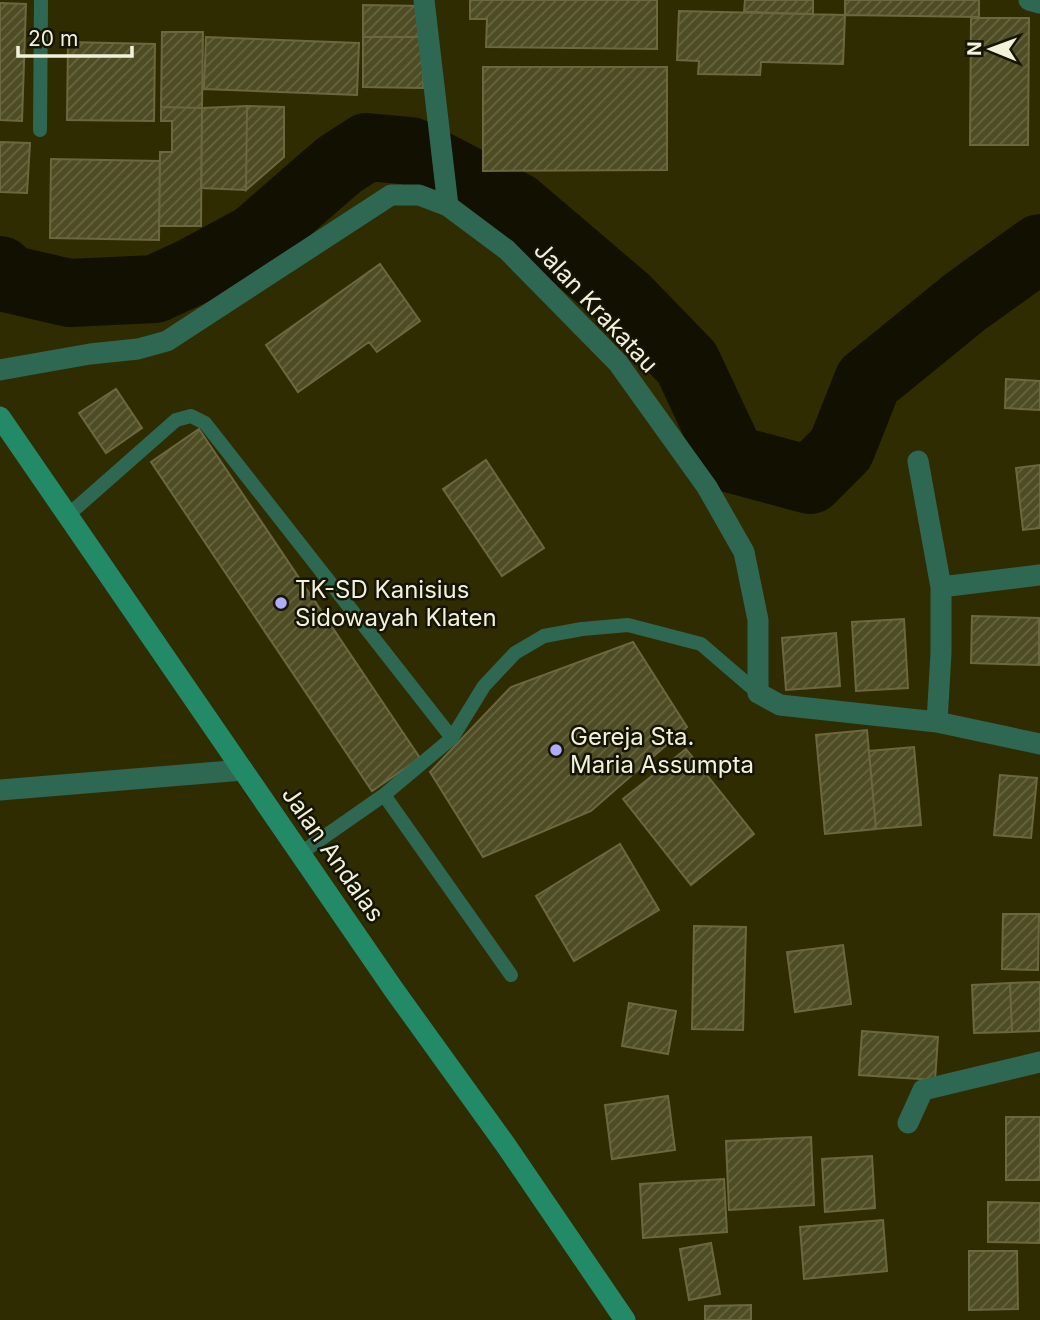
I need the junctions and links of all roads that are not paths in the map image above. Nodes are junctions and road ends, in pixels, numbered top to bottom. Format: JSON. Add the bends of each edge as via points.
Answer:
{"nodes":[{"id":1,"x":41,"y":0,"type":"edge"},
{"id":2,"x":424,"y":0,"type":"edge"},
{"id":3,"x":1029,"y":0,"type":"edge"},
{"id":4,"x":1040,"y":3,"type":"edge"},
{"id":5,"x":40,"y":130,"type":"dead end"},
{"id":6,"x":447,"y":199,"type":"junction"},
{"id":7,"x":0,"y":370,"type":"edge"},
{"id":8,"x":0,"y":417,"type":"edge"},
{"id":9,"x":918,"y":461,"type":"dead end"},
{"id":10,"x":67,"y":516,"type":"junction"},
{"id":11,"x":1040,"y":575,"type":"edge"},
{"id":12,"x":941,"y":587,"type":"junction"},
{"id":13,"x":758,"y":693,"type":"junction"},
{"id":14,"x":937,"y":722,"type":"junction"},
{"id":15,"x":452,"y":738,"type":"junction"},
{"id":16,"x":1040,"y":744,"type":"edge"},
{"id":17,"x":243,"y":770,"type":"junction"},
{"id":18,"x":0,"y":790,"type":"edge"},
{"id":19,"x":384,"y":795,"type":"junction"},
{"id":20,"x":301,"y":853,"type":"junction"},
{"id":21,"x":511,"y":975,"type":"dead end"},
{"id":22,"x":1040,"y":1062,"type":"edge"},
{"id":23,"x":908,"y":1123,"type":"dead end"},
{"id":24,"x":625,"y":1320,"type":"edge"}],
"edges":[{"from":1,"to":5,"type":"lane"},
{"from":2,"to":6,"type":"street"},
{"from":3,"to":4,"type":"street"},
{"from":6,"to":7,"type":"street","name":"Jalan Krakatau","via":[[391,195],[167,341]]},
{"from":6,"to":13,"type":"street","name":"Jalan Krakatau","via":[[507,250],[618,363],[707,486],[744,552],[758,620]]},
{"from":8,"to":10,"type":"main road","name":"Jalan Andalas"},
{"from":9,"to":12,"type":"street"},
{"from":10,"to":15,"type":"lane","via":[[177,420],[191,416],[205,423]]},
{"from":10,"to":17,"type":"main road","name":"Jalan Andalas"},
{"from":11,"to":12,"type":"street"},
{"from":12,"to":14,"type":"street"},
{"from":13,"to":14,"type":"street","via":[[780,705]]},
{"from":13,"to":15,"type":"lane","via":[[701,644],[628,625],[582,629],[544,636],[514,653],[484,686]]},
{"from":14,"to":16,"type":"street"},
{"from":15,"to":19,"type":"lane"},
{"from":17,"to":18,"type":"street"},
{"from":17,"to":20,"type":"main road","name":"Jalan Andalas"},
{"from":19,"to":20,"type":"lane"},
{"from":19,"to":21,"type":"lane"},
{"from":20,"to":24,"type":"main road","name":"Jalan Andalas"},
{"from":22,"to":23,"type":"street","via":[[923,1090]]}]}
